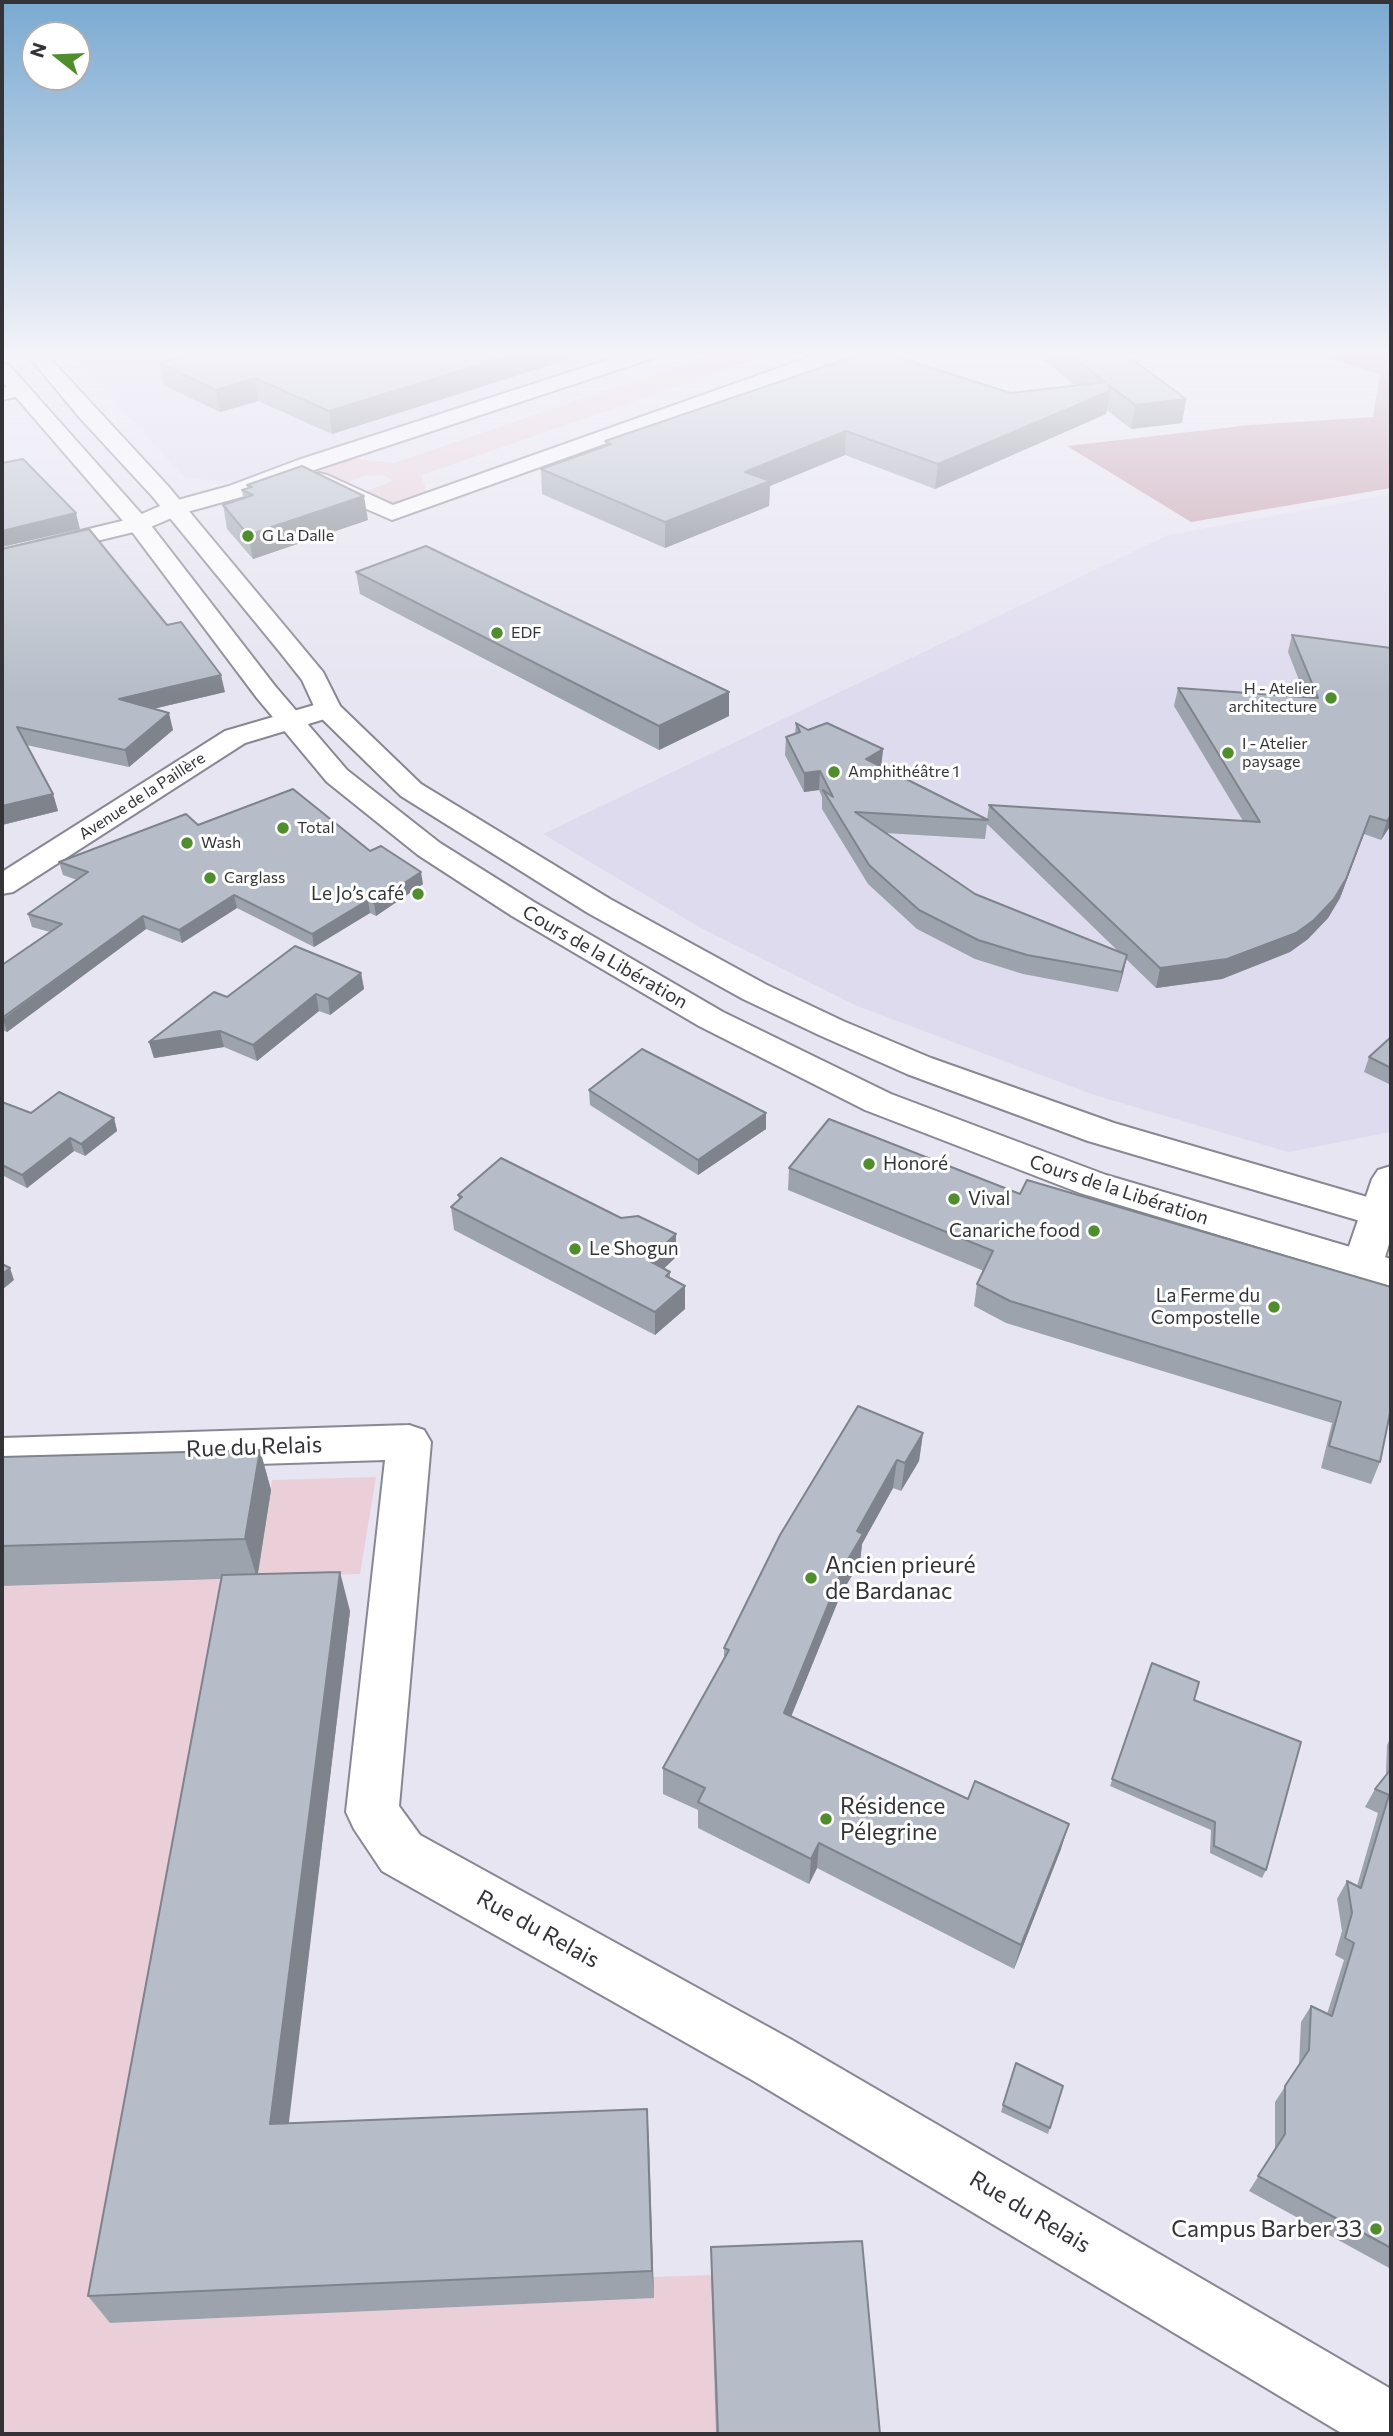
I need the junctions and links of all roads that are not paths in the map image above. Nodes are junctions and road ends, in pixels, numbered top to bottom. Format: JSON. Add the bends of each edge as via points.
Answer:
{"nodes":[{"id":1,"x":137,"y":466,"type":"edge"},
{"id":2,"x":86,"y":467,"type":"edge"},
{"id":3,"x":106,"y":467,"type":"edge"},
{"id":4,"x":303,"y":467,"type":"edge"},
{"id":5,"x":522,"y":467,"type":"edge"},
{"id":6,"x":298,"y":470,"type":"junction"},
{"id":7,"x":174,"y":508,"type":"junction"},
{"id":8,"x":138,"y":524,"type":"junction"},
{"id":9,"x":2,"y":557,"type":"edge"},
{"id":10,"x":288,"y":646,"type":"junction"},
{"id":11,"x":328,"y":709,"type":"junction"},
{"id":12,"x":288,"y":719,"type":"junction"},
{"id":13,"x":2,"y":856,"type":"edge"},
{"id":14,"x":30,"y":867,"type":"junction"},
{"id":15,"x":2,"y":885,"type":"edge"},
{"id":16,"x":804,"y":1065,"type":"junction"},
{"id":17,"x":1387,"y":1203,"type":"edge"},
{"id":18,"x":1382,"y":1269,"type":"edge"},
{"id":19,"x":2,"y":1455,"type":"edge"},
{"id":20,"x":1391,"y":2426,"type":"edge"}],
"edges":[{"from":1,"to":7,"type":"main road"},
{"from":2,"to":8,"type":"main road","name":"Cours de la Libération"},
{"from":3,"to":7,"type":"main road","via":[[141,495]]},
{"from":4,"to":6,"type":"main road"},
{"from":5,"to":6,"type":"main road","via":[[392,513]]},
{"from":6,"to":7,"type":"main road"},
{"from":7,"to":8,"type":"main road"},
{"from":7,"to":10,"type":"main road"},
{"from":8,"to":9,"type":"main road"},
{"from":8,"to":10,"type":"main road","via":[[166,532],[242,624]]},
{"from":8,"to":12,"type":"main road","name":"Cours de la Libération"},
{"from":10,"to":11,"type":"main road","via":[[314,678]]},
{"from":11,"to":12,"type":"main road","name":"Avenue de la Paillère"},
{"from":11,"to":17,"type":"main road","via":[[411,790],[599,906],[755,992],[919,1066],[1044,1113]]},
{"from":12,"to":14,"type":"main road","name":"Avenue de la Paillère","via":[[235,737]]},
{"from":12,"to":16,"type":"main road","name":"Cours de la Libération","via":[[337,776],[429,849],[653,986]]},
{"from":13,"to":14,"type":"main road"},
{"from":14,"to":15,"type":"main road","name":"Avenue de la Paillère"},
{"from":16,"to":17,"type":"main road","via":[[886,1079],[1034,1138],[1255,1200]]},
{"from":16,"to":18,"type":"main road","name":"Cours de la Libération","via":[[878,1102],[1020,1159],[1139,1199]]},
{"from":17,"to":18,"type":"main road"},
{"from":19,"to":20,"type":"main road","name":"Rue du Relais","via":[[409,1442],[372,1812],[401,1853],[783,2066]]}]}
